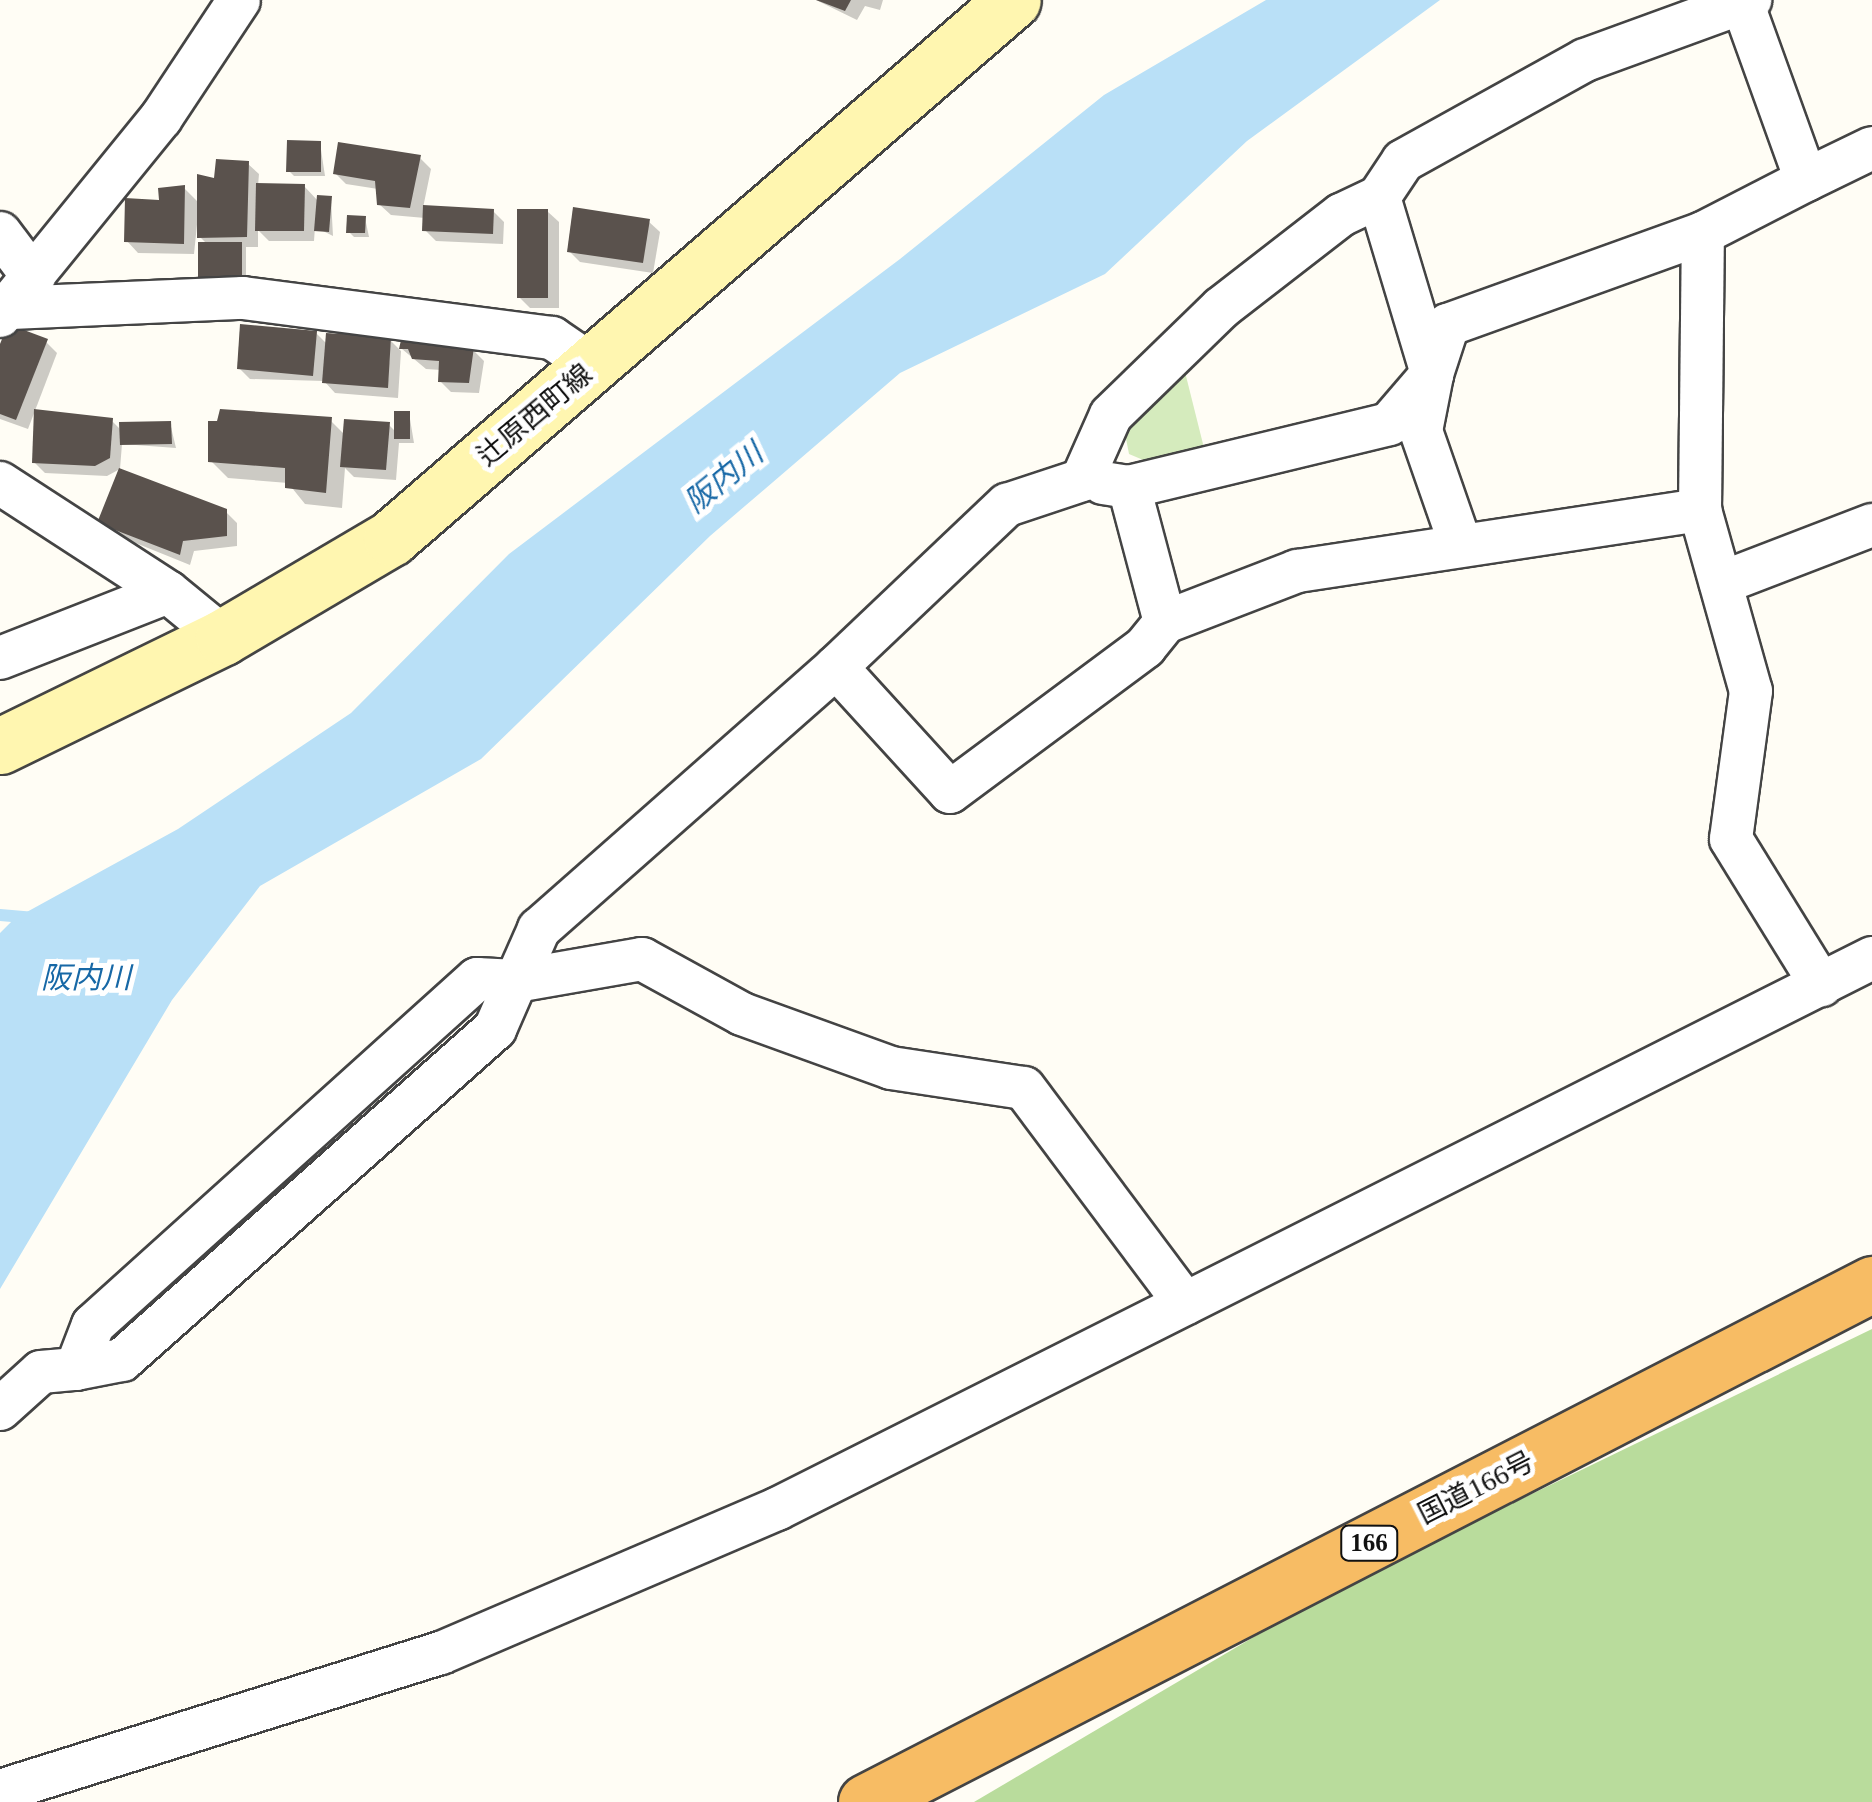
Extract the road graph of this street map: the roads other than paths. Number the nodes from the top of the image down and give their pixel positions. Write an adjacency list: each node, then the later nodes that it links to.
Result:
1 (238, 0): 9 (street)
2 (1013, 0): 10 (main road, 辻原西町線)
3 (1746, 1): 5 (street); 6 (street)
4 (1872, 148): 5 (street)
5 (1806, 180): 8 (street)
6 (1380, 197): 11 (street); 12 (street)
7 (0, 233): 9 (street)
8 (1703, 233): 11 (street); 15 (street)
9 (15, 301): 10 (street)
10 (593, 366): 21 (main road, 辻原西町線)
11 (1432, 374): 14 (street); 17 (street)
12 (1082, 480): 14 (street); 23 (street)
13 (0, 484): 19 (street)
14 (1129, 487): 20 (street)
15 (1700, 510): 17 (street); 18 (street)
16 (1872, 524): 18 (street)
17 (1460, 544): 20 (street)
18 (1721, 583): 27 (street)
19 (168, 592): 21 (street); 22 (street)
20 (1165, 622): 23 (street)
21 (224, 636): 24 (main road, 辻原西町線)
22 (0, 658)
23 (836, 667): 26 (street)
24 (0, 746)
25 (1872, 958): 27 (street)
26 (516, 980): 29 (street); 30 (street)
27 (1821, 985): 29 (street)
28 (1872, 1284): 32 (highway, 国道166号 / 166)
29 (1185, 1304): 31 (street)
30 (0, 1410)
31 (0, 1791)
32 (866, 1802)

